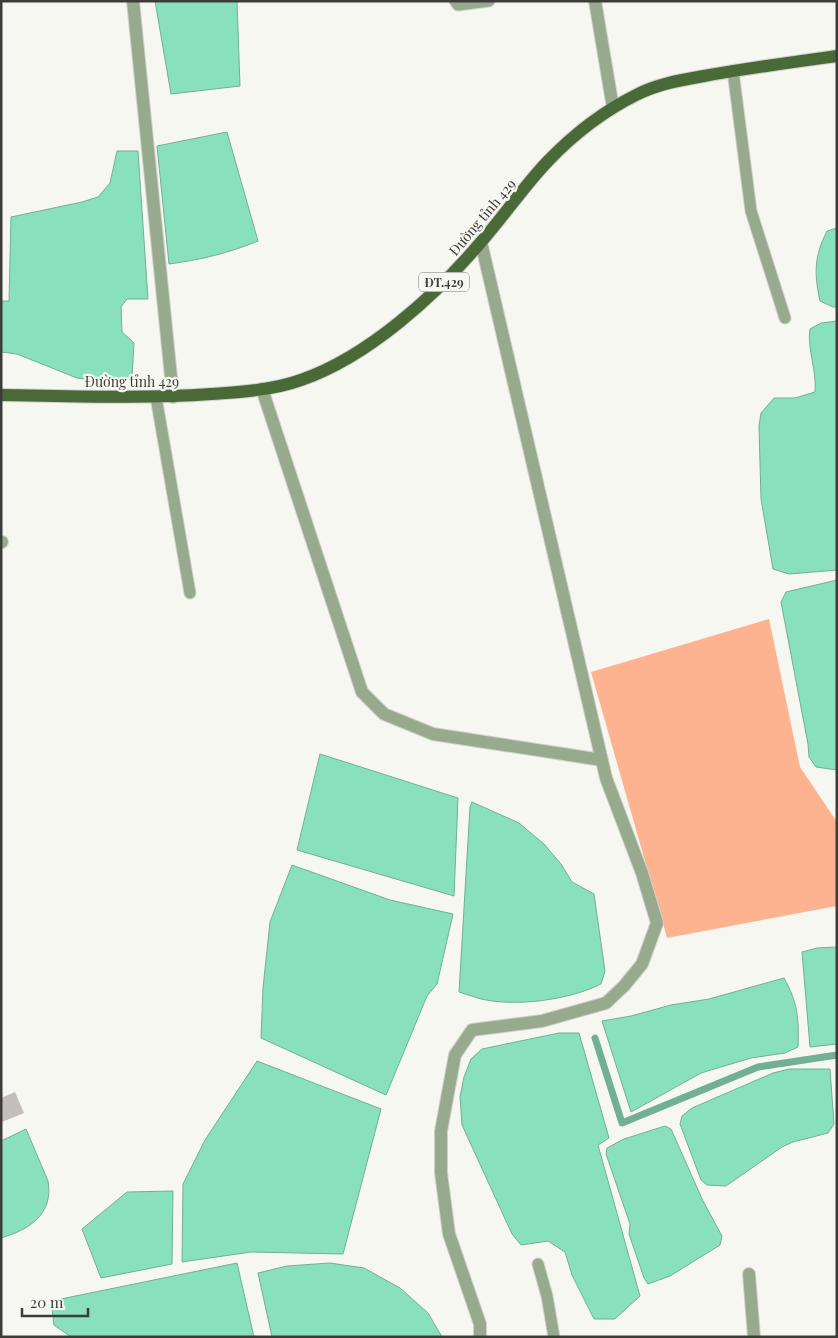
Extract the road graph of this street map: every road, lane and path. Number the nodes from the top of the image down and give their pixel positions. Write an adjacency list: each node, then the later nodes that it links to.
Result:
1 (133, 1): 13 (street)
2 (455, 1): 3 (lane)
3 (490, 1)
4 (595, 1): 7 (street)
5 (837, 56): 6 (main road, Đường tỉnh 429 / ĐT.429)
6 (733, 71): 7 (main road, Đường tỉnh 429 / ĐT.429); 9 (lane)
7 (613, 108): 8 (main road, Đường tỉnh 429 / ĐT.429)
8 (481, 242): 10 (main road, Đường tỉnh 429 / ĐT.429); 15 (street)
9 (785, 318)
10 (262, 389): 13 (main road, Đường tỉnh 429 / ĐT.429); 15 (street)
11 (1, 395): 12 (main road, Đường tỉnh 429 / ĐT.429)
12 (156, 397): 13 (main road, Đường tỉnh 429 / ĐT.429); 14 (lane)
13 (173, 397)
14 (190, 593)
15 (602, 760): 18 (street)
16 (538, 1264): 19 (lane)
17 (749, 1274): 20 (street)
18 (480, 1337)
19 (554, 1337)
20 (754, 1337)

